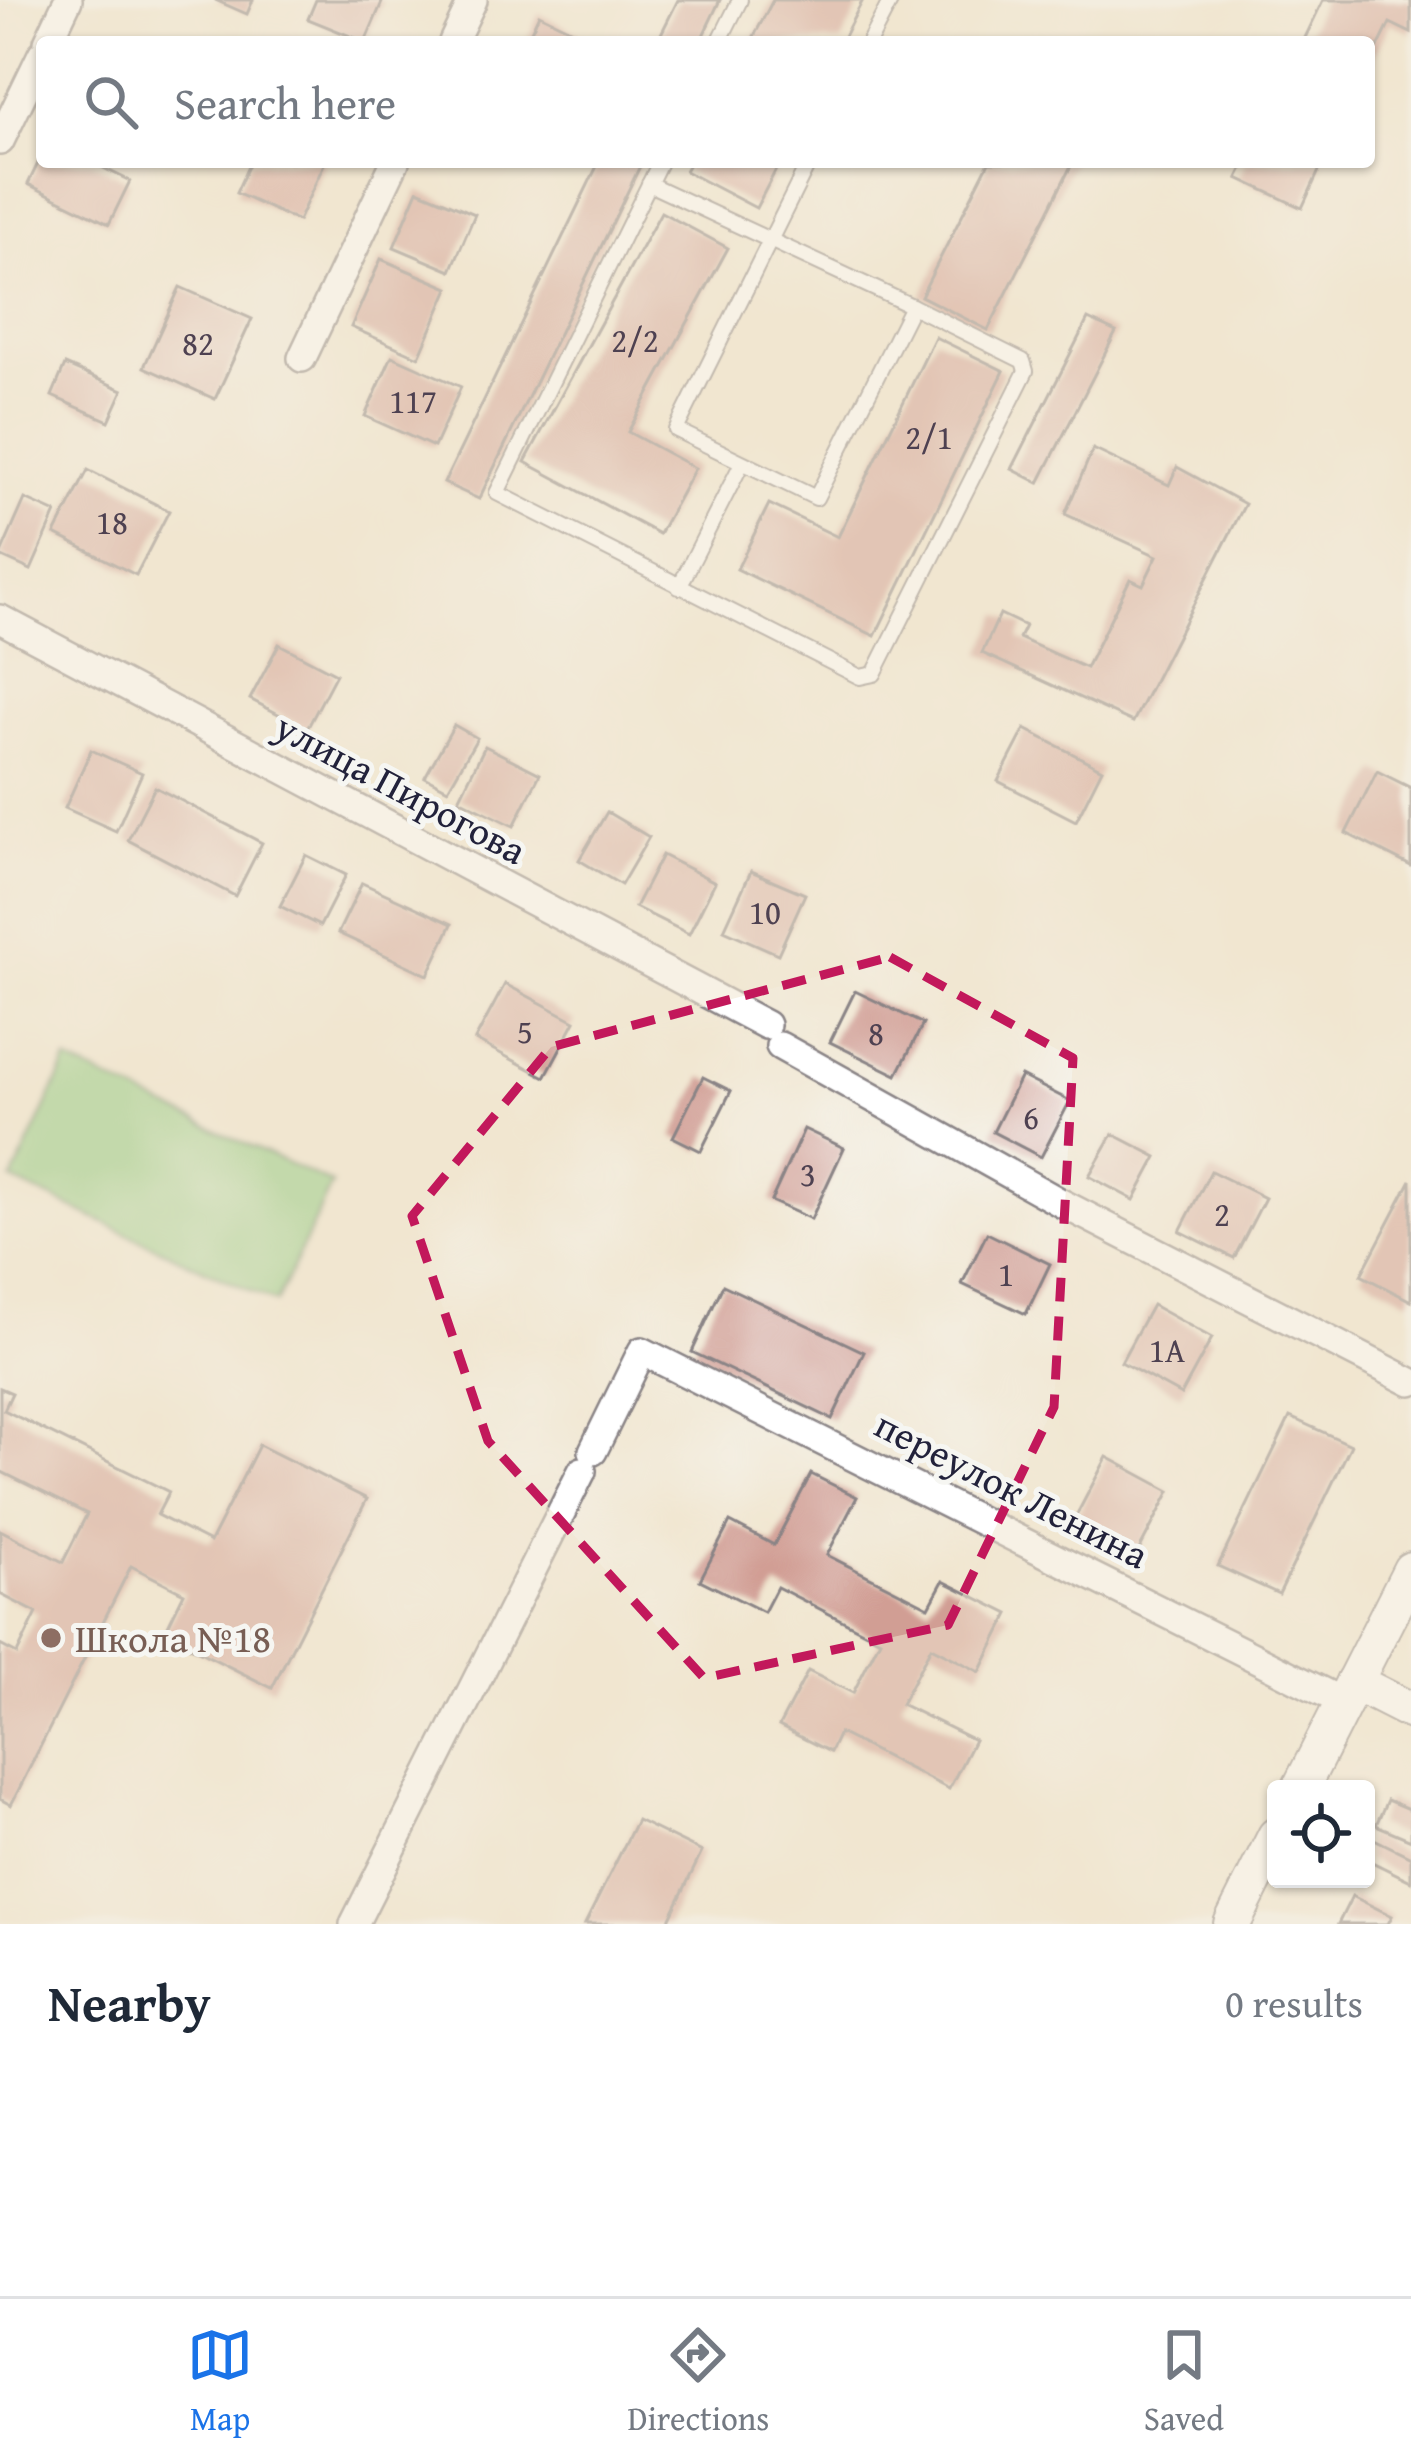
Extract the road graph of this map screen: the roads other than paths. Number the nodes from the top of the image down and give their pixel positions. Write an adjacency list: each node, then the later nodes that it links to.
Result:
1 (68, 0): 5 (street)
2 (473, 0): 6 (street)
3 (740, 0): 7 (lane)
4 (891, 0): 8 (lane)
5 (51, 36)
6 (456, 36)
7 (722, 36)
8 (872, 36)
9 (36, 66): 10 (street)
10 (0, 141)
11 (392, 168): 17 (street)
12 (657, 168): 14 (lane)
13 (805, 168): 15 (lane)
14 (649, 184): 15 (lane); 19 (lane)
15 (769, 240): 16 (lane); 18 (lane)
16 (912, 306): 18 (lane); 19 (lane)
17 (302, 358)
18 (742, 463): 19 (lane)
19 (680, 586)
20 (0, 619): 21 (street, улица Пирогова)
21 (1411, 1382)
22 (1411, 1570): 23 (street)
23 (1349, 1692): 24 (street, переулок Ленина); 25 (street); 27 (street, переулок Ленина)
24 (1411, 1711)
25 (1305, 1780)
26 (1267, 1854): 28 (street)
27 (354, 1924)
28 (1232, 1924)

